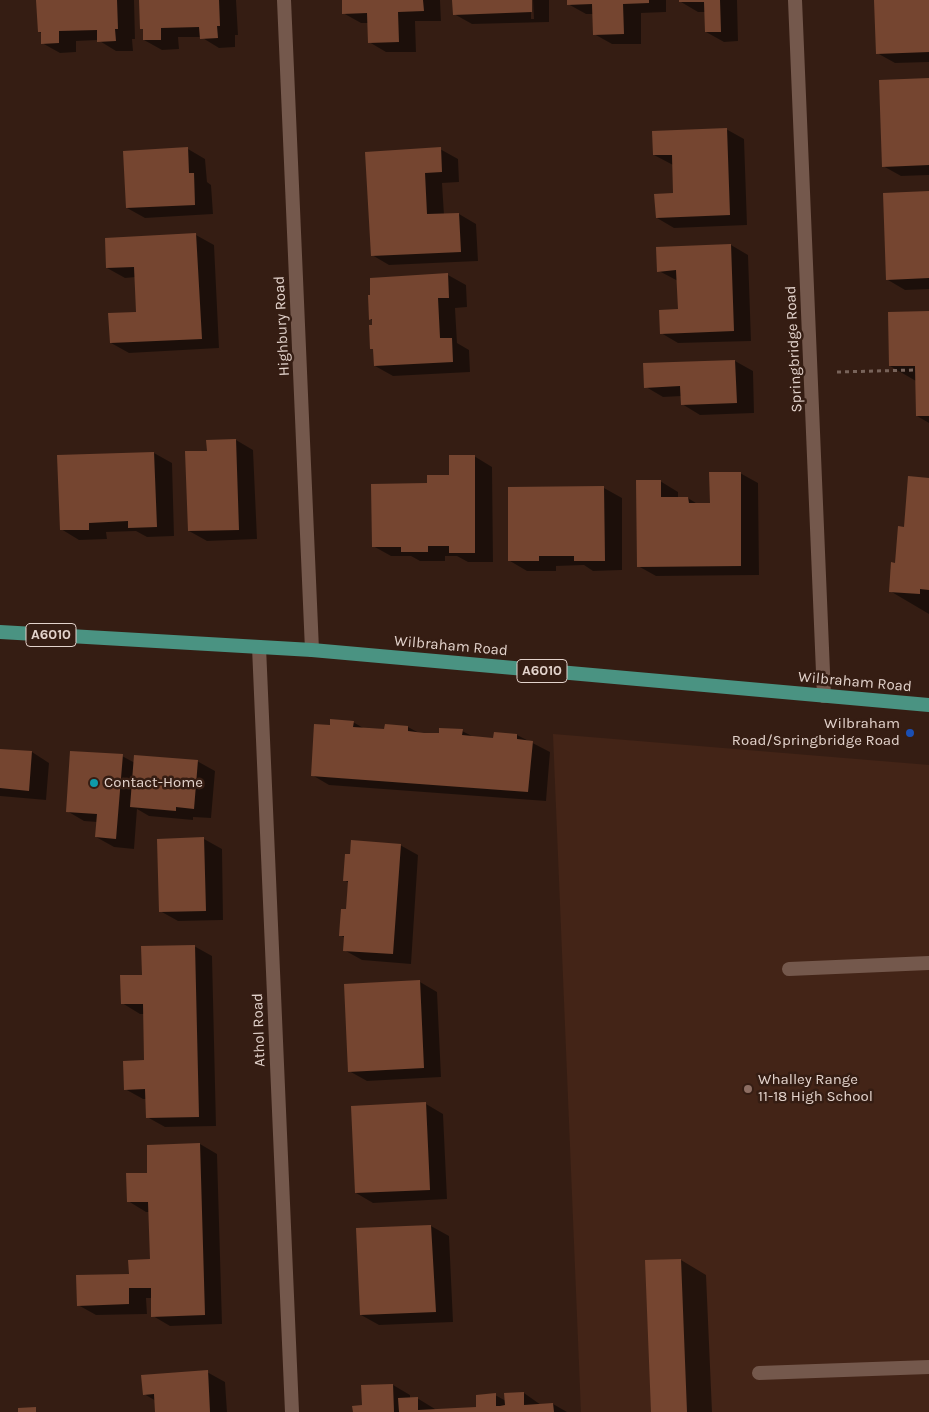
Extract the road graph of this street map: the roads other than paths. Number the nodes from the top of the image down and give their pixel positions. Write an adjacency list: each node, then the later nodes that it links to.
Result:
1 (284, 0): 5 (street, Highbury Road)
2 (795, 0): 6 (street, Springbridge Road)
3 (0, 632): 4 (highway, Wilbraham Road / A6010)
4 (259, 647): 5 (highway, Wilbraham Road / A6010); 12 (street, Athol Road)
5 (312, 650): 6 (highway, Wilbraham Road / A6010)
6 (824, 696): 7 (highway, Wilbraham Road / A6010)
7 (929, 705)
8 (929, 963): 9 (street)
9 (790, 969)
10 (929, 1367): 11 (street)
11 (759, 1373)
12 (292, 1412)

